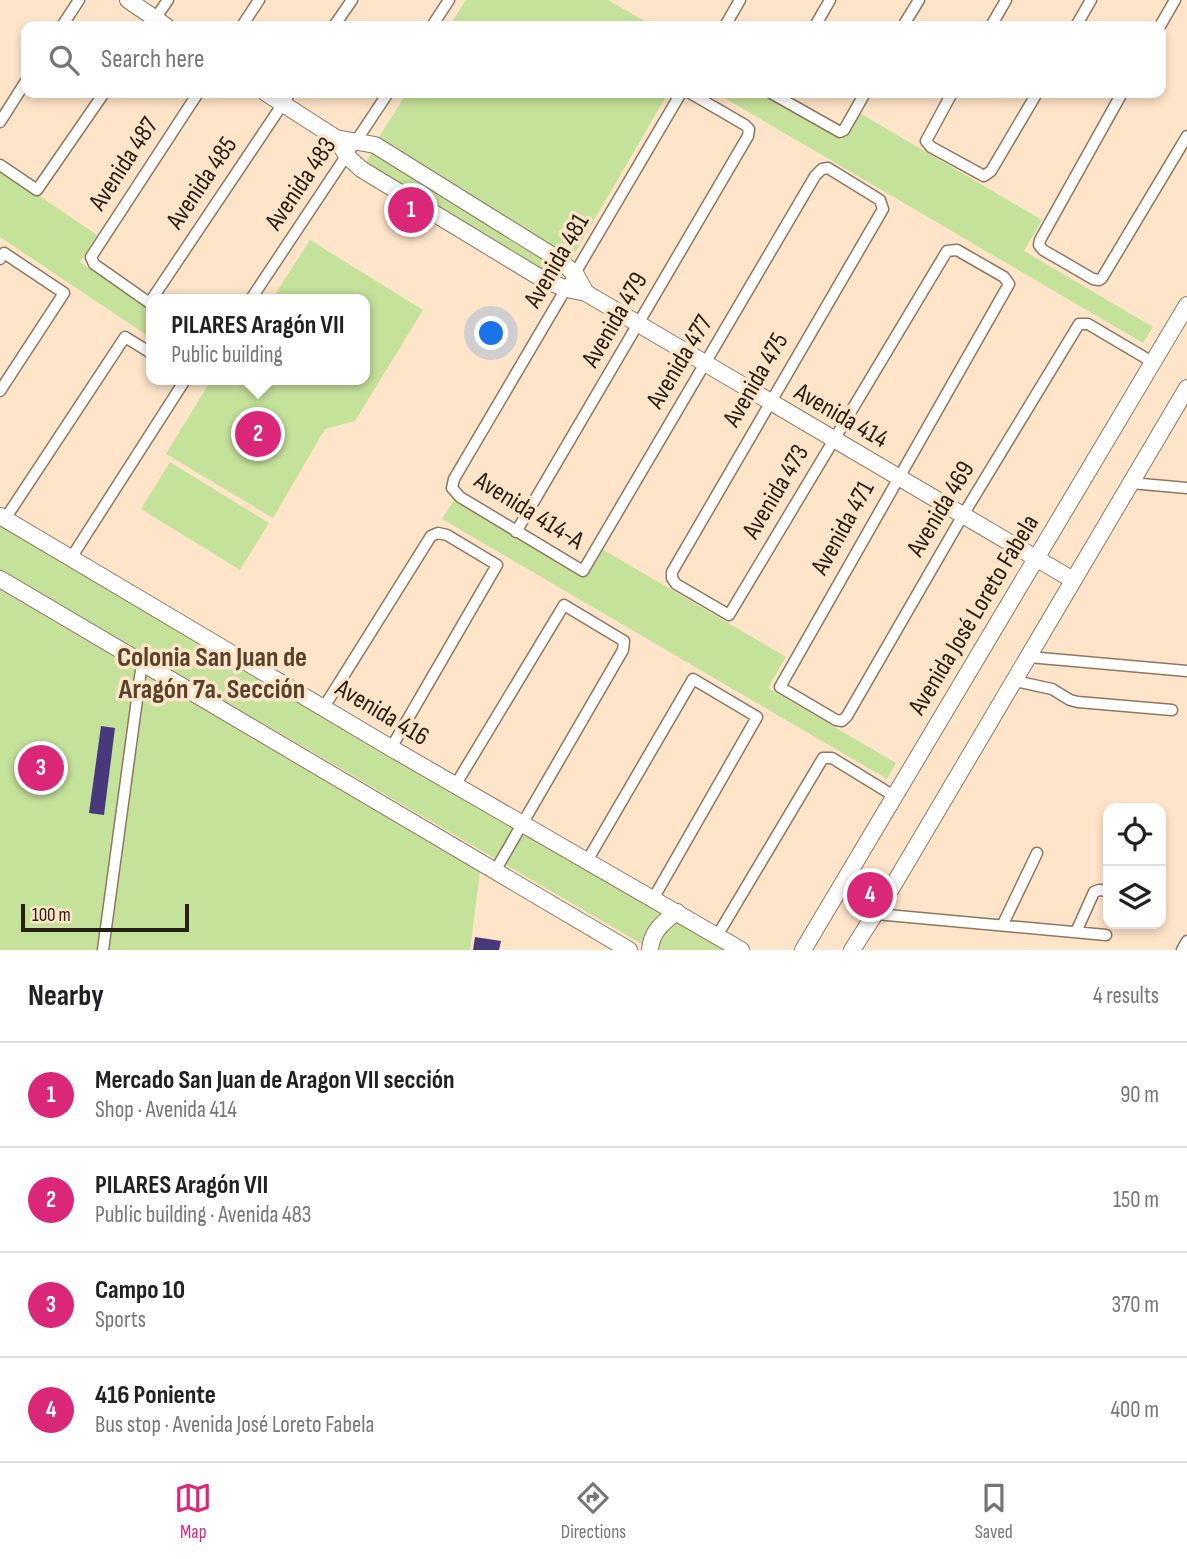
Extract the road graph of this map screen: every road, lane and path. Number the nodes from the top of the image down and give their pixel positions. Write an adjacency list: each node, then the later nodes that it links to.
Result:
1 (79, 0): 13 (street)
2 (128, 0): 14 (street)
3 (168, 0): 15 (street)
4 (259, 0): 16 (street)
5 (352, 0): 17 (street)
6 (449, 0): 18 (street)
7 (740, 0): 19 (street)
8 (830, 0): 20 (street)
9 (919, 0): 21 (street)
10 (1006, 0): 22 (street)
11 (1091, 0): 23 (street)
12 (1175, 0): 24 (street)
13 (65, 21)
14 (153, 21)
15 (158, 21)
16 (245, 21)
17 (337, 21)
18 (435, 21)
19 (728, 21)
20 (818, 21)
21 (906, 21)
22 (994, 21)
23 (1079, 21)
24 (1163, 21)
25 (21, 89): 37 (street)
26 (101, 98): 42 (street)
27 (195, 98): 51 (street, Avenida 487)
28 (286, 98): 39 (street, Avenida 414); 49 (street, Avenida 485)
29 (385, 98): 40 (street, Avenida 483)
30 (678, 98): 45 (street, Avenida 481)
31 (699, 98): 53 (street, Avenida 479)
32 (782, 98): 33 (street)
33 (862, 98)
34 (949, 98): 35 (street)
35 (1034, 98)
36 (1119, 98): 38 (street)
37 (0, 122)
38 (1187, 136)
39 (336, 138): 40 (street, Avenida 414); 41 (street, Avenida 414)
40 (357, 140): 41 (street, Avenida 483); 45 (street, Avenida 414)
41 (347, 156): 47 (street, Avenida 414); 50 (street, Avenida 483)
42 (0, 165)
43 (883, 206): 56 (street, Avenida 477); 60 (street, Avenida 475)
44 (2, 256): 59 (street)
45 (576, 275): 47 (street, Avenida 481); 48 (street, Avenida 414)
46 (1009, 284): 61 (street, Avenida 473); 62 (street, Avenida 471)
47 (567, 289): 48 (street, Avenida 414); 64 (street, Avenida 481)
48 (586, 293): 53 (street, Avenida 414)
49 (156, 294)
50 (254, 294)
51 (146, 298)
52 (1187, 305): 55 (street, Avenida José Loreto Fabela)
53 (638, 325): 56 (street, Avenida 414); 68 (street, Avenida 479)
54 (146, 350): 67 (street)
55 (1154, 363): 66 (street, Avenida 469); 70 (street, Avenida José Loreto Fabela)
56 (705, 364): 60 (street, Avenida 414); 71 (street, Avenida 477)
57 (183, 385): 69 (street)
58 (1187, 388): 63 (street)
59 (0, 391)
60 (769, 402): 61 (street, Avenida 414); 74 (street, Avenida 475)
61 (833, 440): 62 (street, Avenida 414); 74 (street, Avenida 473)
62 (898, 478): 66 (street, Avenida 414); 81 (street, Avenida 471)
63 (1132, 483): 65 (street); 73 (street)
64 (452, 488): 68 (street, Avenida 414-A)
65 (1187, 488)
66 (963, 515): 70 (street, Avenida 414); 81 (street, Avenida 469)
67 (3, 518): 69 (street, Avenida 416)
68 (516, 532): 71 (street, Avenida 414-A)
69 (71, 558): 79 (street, Avenida 416)
70 (1036, 558): 73 (street, Avenida 414); 84 (street, Avenida José Loreto Fabela)
71 (583, 571)
72 (0, 579): 88 (street)
73 (1073, 580): 75 (street)
74 (730, 615)
75 (1029, 657): 77 (street); 78 (street)
76 (141, 670): 98 (street)
77 (1187, 671)
78 (1015, 681): 80 (street); 92 (street)
79 (324, 707): 82 (street, Avenida 416); 82 (street)
80 (1172, 709)
81 (842, 720)
82 (391, 748): 83 (street, Avenida 416)
83 (456, 784): 85 (street, Avenida 416); 85 (street)
84 (894, 796): 96 (street); 102 (street, Avenida José Loreto Fabela)
85 (522, 823): 87 (street, Avenida 416); 88 (street)
86 (1037, 853): 93 (street)
87 (587, 861): 90 (street, Avenida 416); 90 (street)
88 (495, 871): 99 (street)
89 (1103, 890): 94 (street)
90 (653, 899): 91 (street, Avenida 416)
91 (677, 912): 96 (street, Avenida 416); 100 (street)
92 (876, 914): 93 (street); 103 (street)
93 (1003, 924): 94 (street)
94 (1076, 932): 95 (street)
95 (1106, 935)
96 (718, 936): 101 (street, Avenida 416)
97 (1187, 941): 104 (street)
98 (103, 950)
99 (629, 950)
100 (650, 950)
101 (741, 950)
102 (803, 950)
103 (852, 950)
104 (1182, 950)

